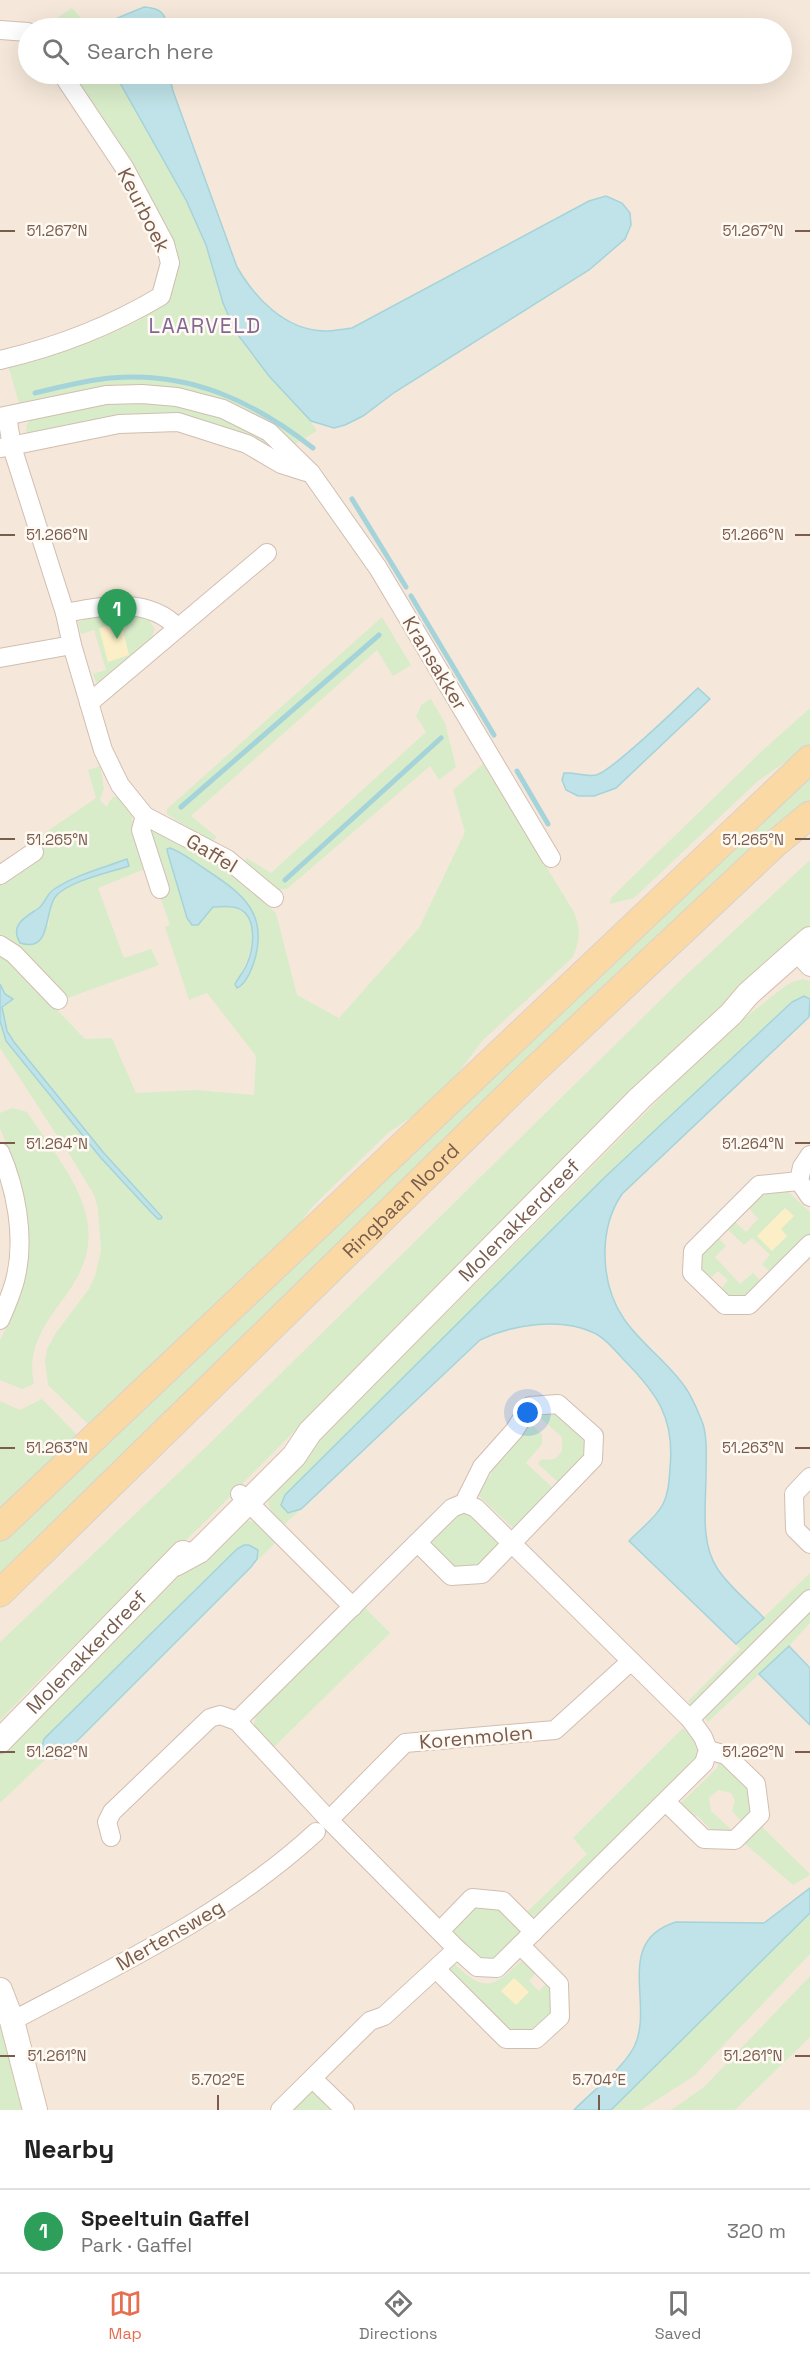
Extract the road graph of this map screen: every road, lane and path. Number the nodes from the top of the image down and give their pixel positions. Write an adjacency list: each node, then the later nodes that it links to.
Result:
1 (0, 30): 2 (street)
2 (18, 31)
3 (69, 84): 4 (street, Keurboek)
4 (0, 360)
5 (4, 417): 6 (street, Gaffel); 7 (street, Kransakker)
6 (6, 447): 7 (street); 9 (street, Gaffel)
7 (310, 473): 18 (street, Kransakker)
8 (267, 553): 10 (street)
9 (65, 613): 10 (street); 11 (street, Gaffel)
10 (178, 628): 13 (street)
11 (72, 645): 12 (street); 13 (street, Gaffel)
12 (0, 658)
13 (89, 703): 16 (street, Gaffel)
14 (810, 759): 34 (main road, Ringbaan Noord)
15 (810, 815): 38 (main road, Ringbaan Noord)
16 (145, 816): 20 (street); 21 (street, Gaffel)
17 (34, 852): 19 (street)
18 (551, 858)
19 (0, 875)
20 (160, 889)
21 (274, 898)
22 (0, 945): 24 (street)
23 (806, 954): 32 (street, Molenakkerdreef)
24 (58, 1000)
25 (0, 1152): 30 (street)
26 (810, 1155): 27 (street)
27 (799, 1180): 28 (street); 29 (street)
28 (810, 1197)
29 (810, 1244)
30 (0, 1320)
31 (810, 1478): 37 (street)
32 (244, 1498): 40 (street); 44 (street, Molenakkerdreef)
33 (464, 1503): 35 (street); 35 (street); 36 (street)
34 (0, 1527)
35 (511, 1542): 36 (street); 41 (street)
36 (418, 1543): 40 (street)
37 (810, 1544)
38 (0, 1593)
39 (810, 1599): 42 (street)
40 (353, 1607): 43 (street)
41 (630, 1662): 42 (street); 47 (street, Korenmolen)
42 (690, 1719): 45 (street)
43 (237, 1721): 47 (street); 48 (street)
44 (0, 1741)
45 (708, 1750): 46 (street); 46 (street)
46 (666, 1802): 50 (street)
47 (323, 1826): 49 (street); 55 (street, Mertensweg)
48 (111, 1837)
49 (440, 1931): 50 (street); 52 (street)
50 (534, 1932): 51 (street)
51 (520, 1945): 52 (street); 53 (street)
52 (457, 1949): 53 (street)
53 (436, 1969): 56 (street)
54 (0, 1990): 55 (street)
55 (12, 2021): 57 (street)
56 (313, 2079): 58 (street); 59 (street)
57 (35, 2110)
58 (280, 2110)
59 (345, 2110)

